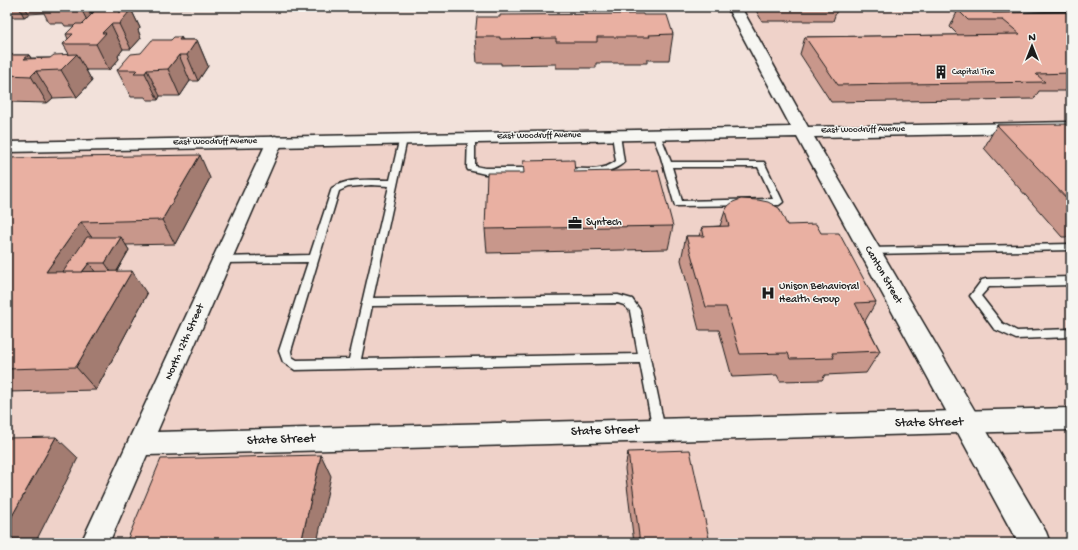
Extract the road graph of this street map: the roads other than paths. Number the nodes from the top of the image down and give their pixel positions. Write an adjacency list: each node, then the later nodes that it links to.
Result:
1 (734, 7): 5 (street, Canton Street)
2 (955, 7): 3 (street)
3 (1070, 7)
4 (1071, 127): 5 (street, East Woodruff Avenue)
5 (802, 131): 6 (street, East Woodruff Avenue); 15 (street, Canton Street)
6 (656, 134): 7 (street, East Woodruff Avenue); 12 (lane)
7 (616, 135): 8 (street, East Woodruff Avenue); 8 (lane)
8 (471, 137): 9 (street, East Woodruff Avenue)
9 (403, 139): 10 (street, East Woodruff Avenue); 13 (lane)
10 (276, 141): 11 (street, East Woodruff Avenue); 17 (street, North 12th Street)
11 (7, 146)
12 (668, 165): 12 (lane)
13 (394, 182): 16 (lane); 19 (lane)
14 (1071, 247): 15 (lane)
15 (869, 251): 24 (street, Canton Street)
16 (314, 258): 17 (lane); 22 (lane)
17 (222, 260): 26 (street, North 12th Street)
18 (1071, 281): 20 (lane)
19 (367, 302): 21 (lane); 22 (lane)
20 (1071, 333)
21 (645, 358): 22 (lane); 25 (lane)
22 (354, 364)
23 (1071, 419): 24 (street, State Street)
24 (967, 422): 25 (street, State Street); 28 (street, Canton Street)
25 (659, 430): 26 (street, State Street)
26 (139, 444): 27 (street, North 12th Street)
27 (95, 543)
28 (1035, 543)

